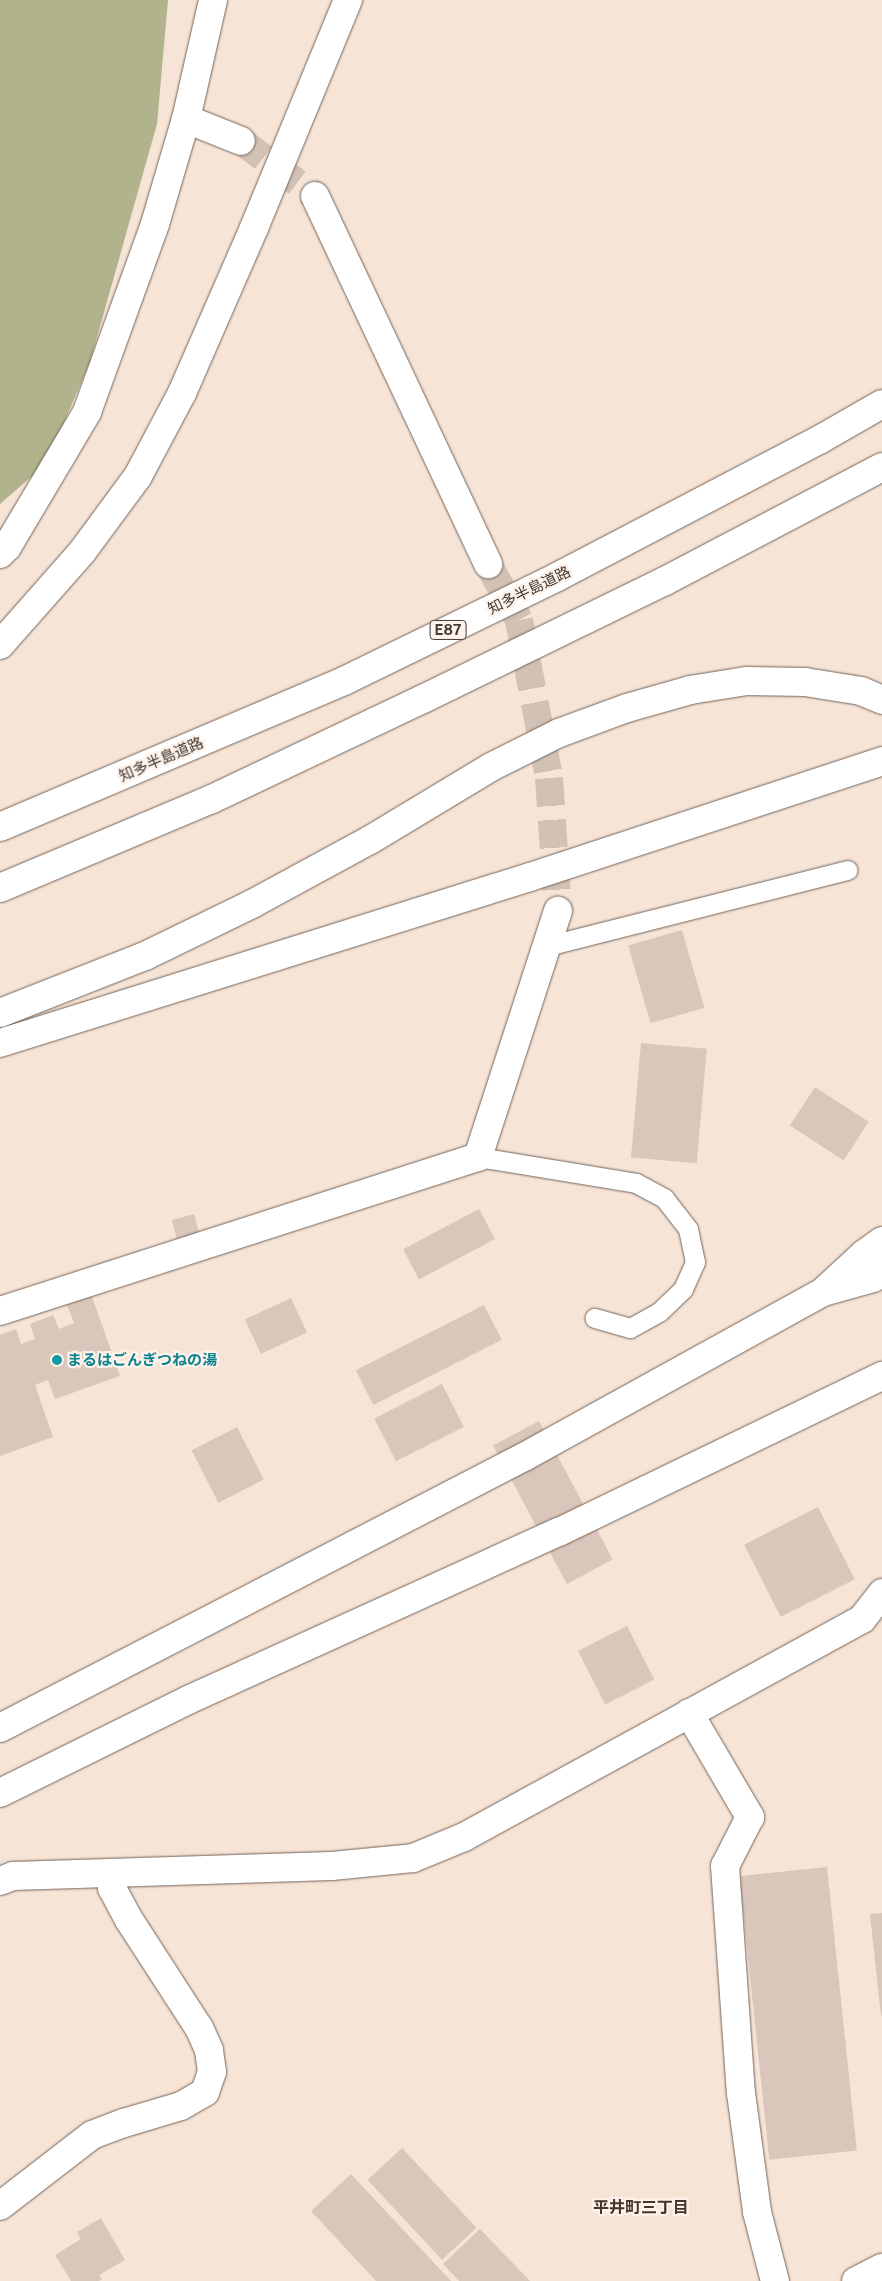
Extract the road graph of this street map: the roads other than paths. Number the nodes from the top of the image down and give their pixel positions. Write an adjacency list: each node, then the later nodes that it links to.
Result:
1 (213, 0): 3 (main road)
2 (348, 0): 10 (main road)
3 (186, 119): 4 (main road); 8 (main road)
4 (241, 141)
5 (315, 196): 9 (main road)
6 (882, 404): 13 (main road, 知多半島道路 / E87)
7 (882, 467): 15 (main road)
8 (0, 554)
9 (488, 564)
10 (0, 645)
11 (882, 700): 18 (main road)
12 (876, 762): 19 (main road)
13 (0, 827)
14 (848, 870): 17 (lane)
15 (0, 888)
16 (558, 911): 17 (main road)
17 (547, 946): 20 (main road)
18 (0, 1013)
19 (0, 1043)
20 (478, 1157): 24 (main road); 25 (lane)
21 (882, 1241): 23 (main road)
22 (882, 1272): 23 (main road)
23 (823, 1292): 29 (main road)
24 (0, 1311)
25 (594, 1318)
26 (882, 1376): 30 (main road)
27 (882, 1593): 28 (main road)
28 (689, 1713): 31 (main road); 35 (main road)
29 (0, 1728)
30 (0, 1792)
31 (111, 1874): 32 (main road); 33 (main road)
32 (0, 1882)
33 (0, 2206)
34 (882, 2268): 36 (main road)
35 (775, 2281)
36 (856, 2281)

